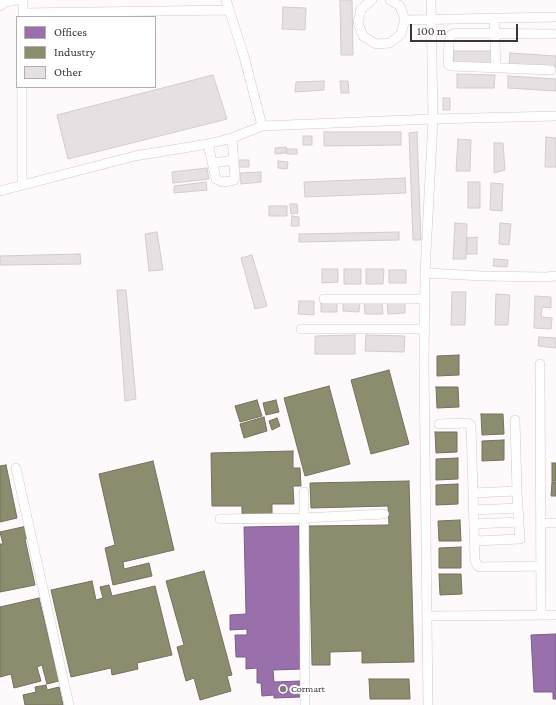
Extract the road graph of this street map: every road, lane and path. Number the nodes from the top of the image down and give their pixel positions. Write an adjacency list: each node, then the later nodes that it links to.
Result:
1 (16, 0): 7 (street)
2 (22, 0): 9 (street)
3 (226, 0): 8 (street)
4 (372, 0): 12 (street)
5 (390, 0): 12 (street)
6 (431, 0): 13 (street)
7 (0, 6)
8 (229, 10): 9 (street); 21 (street)
9 (23, 15)
10 (556, 18): 11 (street)
11 (494, 19): 13 (street); 14 (street)
12 (405, 20): 13 (street)
13 (432, 20): 20 (street)
14 (495, 33): 15 (street); 16 (street); 16 (street)
15 (554, 34)
16 (496, 67): 17 (street)
17 (551, 70)
18 (22, 88): 26 (street)
19 (556, 116): 20 (street)
20 (433, 119): 21 (street); 28 (street)
21 (262, 126): 22 (street)
22 (232, 138): 23 (street); 24 (street)
23 (208, 144): 25 (street); 26 (street)
24 (234, 160): 25 (street); 25 (street)
25 (213, 163)
26 (22, 185): 27 (street)
27 (0, 191)
28 (425, 273): 29 (street); 31 (street)
29 (556, 276)
30 (324, 298): 31 (street)
31 (425, 300): 33 (street)
32 (301, 329): 33 (street)
33 (425, 329): 54 (street)
34 (540, 364): 47 (street)
35 (515, 420): 38 (street)
36 (439, 424): 40 (street)
37 (16, 468): 55 (street)
38 (517, 491): 40 (street); 41 (street)
39 (304, 492): 44 (street)
40 (473, 493): 42 (street)
41 (518, 508): 42 (street); 46 (street)
42 (474, 510): 49 (street)
43 (384, 514): 44 (street)
44 (303, 518): 45 (street); 56 (street)
45 (220, 519)
46 (519, 522): 49 (street); 50 (street)
47 (541, 523): 48 (street); 51 (street)
48 (556, 523)
49 (474, 524): 50 (street)
50 (475, 541): 51 (street)
51 (540, 566): 52 (street)
52 (540, 615): 53 (street); 54 (street)
53 (556, 615)
54 (427, 616): 57 (street)
55 (69, 705)
56 (305, 705)
57 (428, 705)

